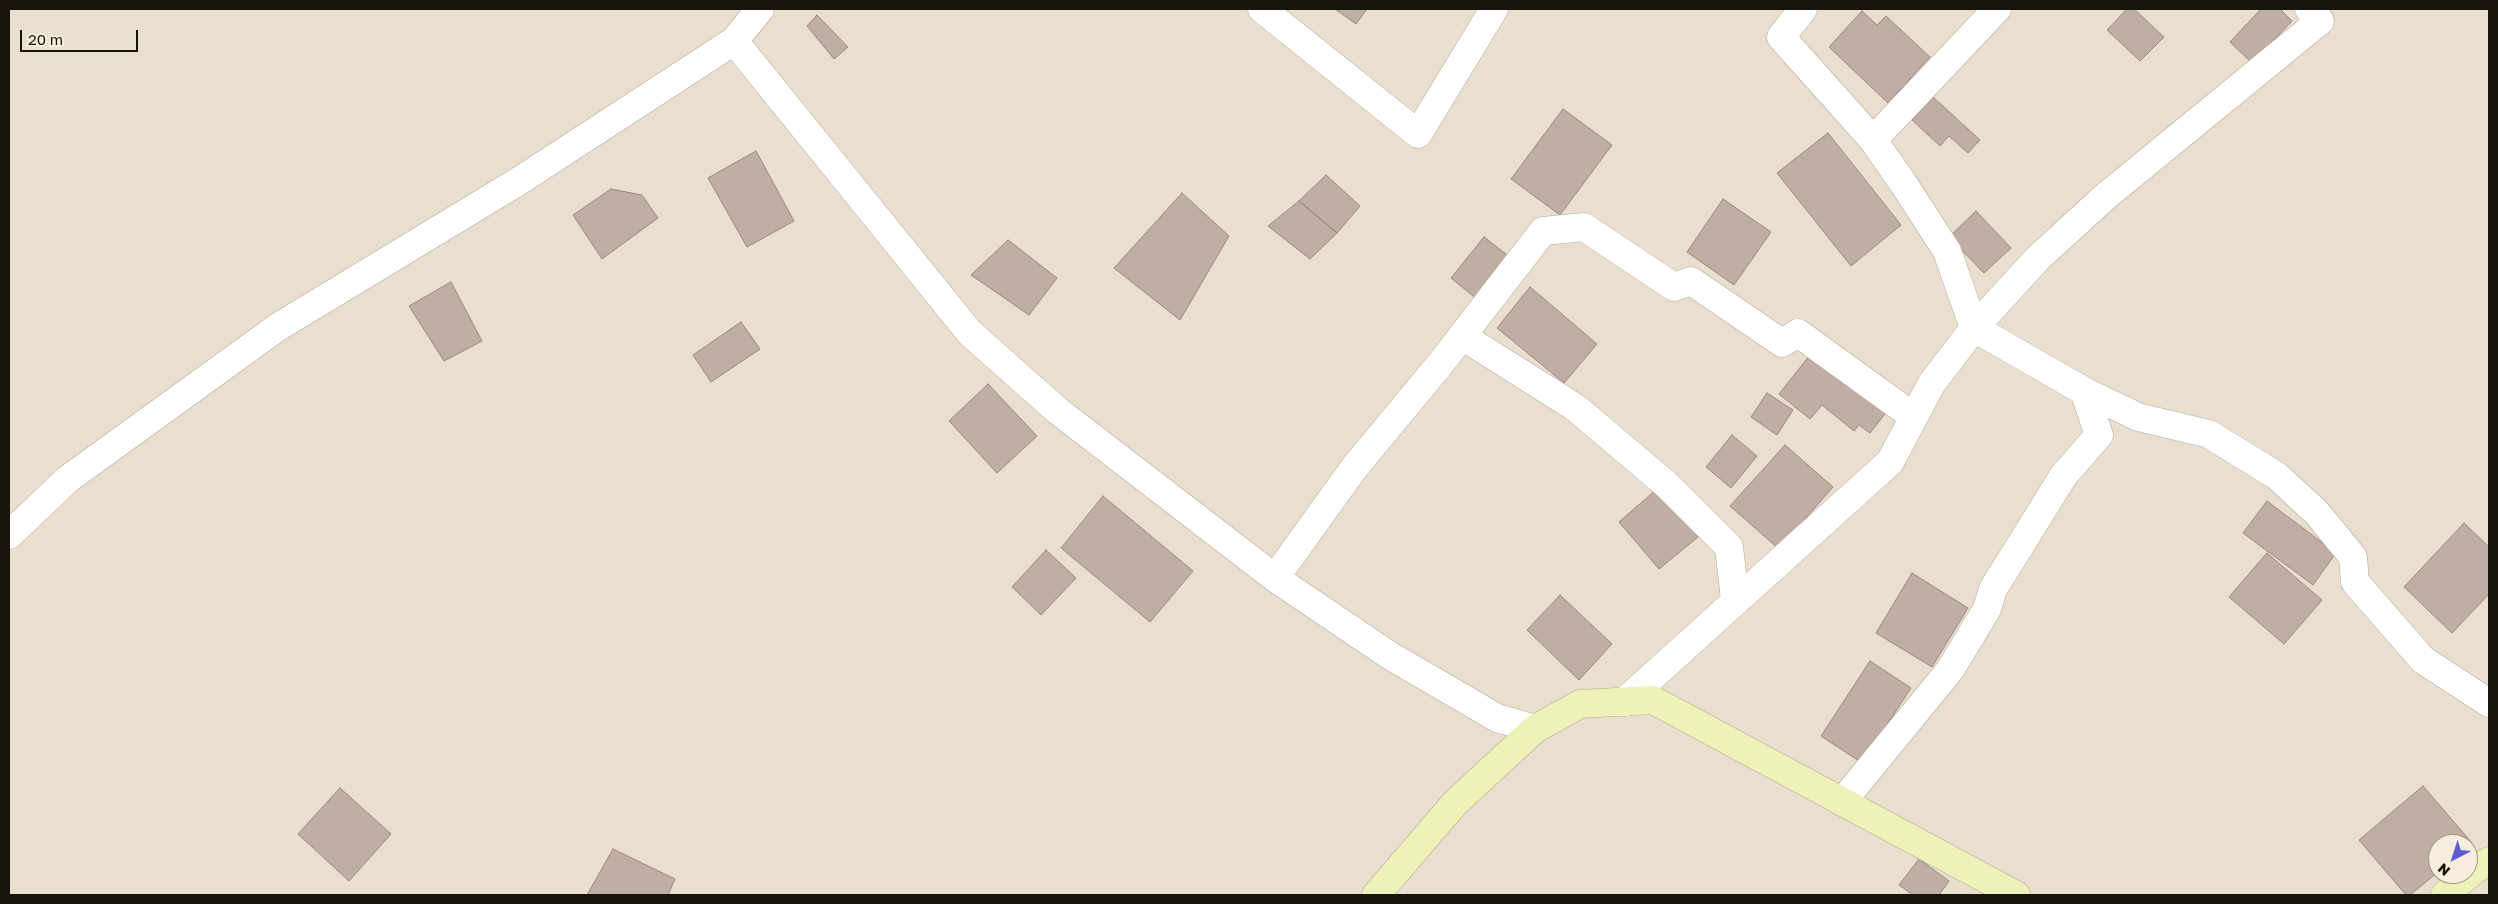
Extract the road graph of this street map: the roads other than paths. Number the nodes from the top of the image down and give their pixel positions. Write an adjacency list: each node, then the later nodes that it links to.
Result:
1 (760, 9): 7 (street)
2 (1262, 9): 3 (street)
3 (1494, 9)
4 (1803, 9): 8 (street)
5 (1997, 9): 8 (street)
6 (2309, 9): 9 (street)
7 (734, 41): 13 (street); 14 (street)
8 (1873, 140): 9 (street)
9 (1974, 328): 11 (street); 12 (street)
10 (1462, 336): 12 (street); 14 (street); 15 (street)
11 (2084, 390): 17 (street); 19 (street)
12 (1914, 418): 15 (street)
13 (9, 534)
14 (1275, 578): 18 (street)
15 (1735, 600): 16 (street)
16 (1624, 702): 18 (main road); 19 (main road)
17 (2489, 703)
18 (1534, 729): 21 (main road)
19 (1842, 802): 22 (main road)
20 (2489, 861): 23 (main road)
21 (1376, 895)
22 (2016, 895)
23 (2445, 895)

